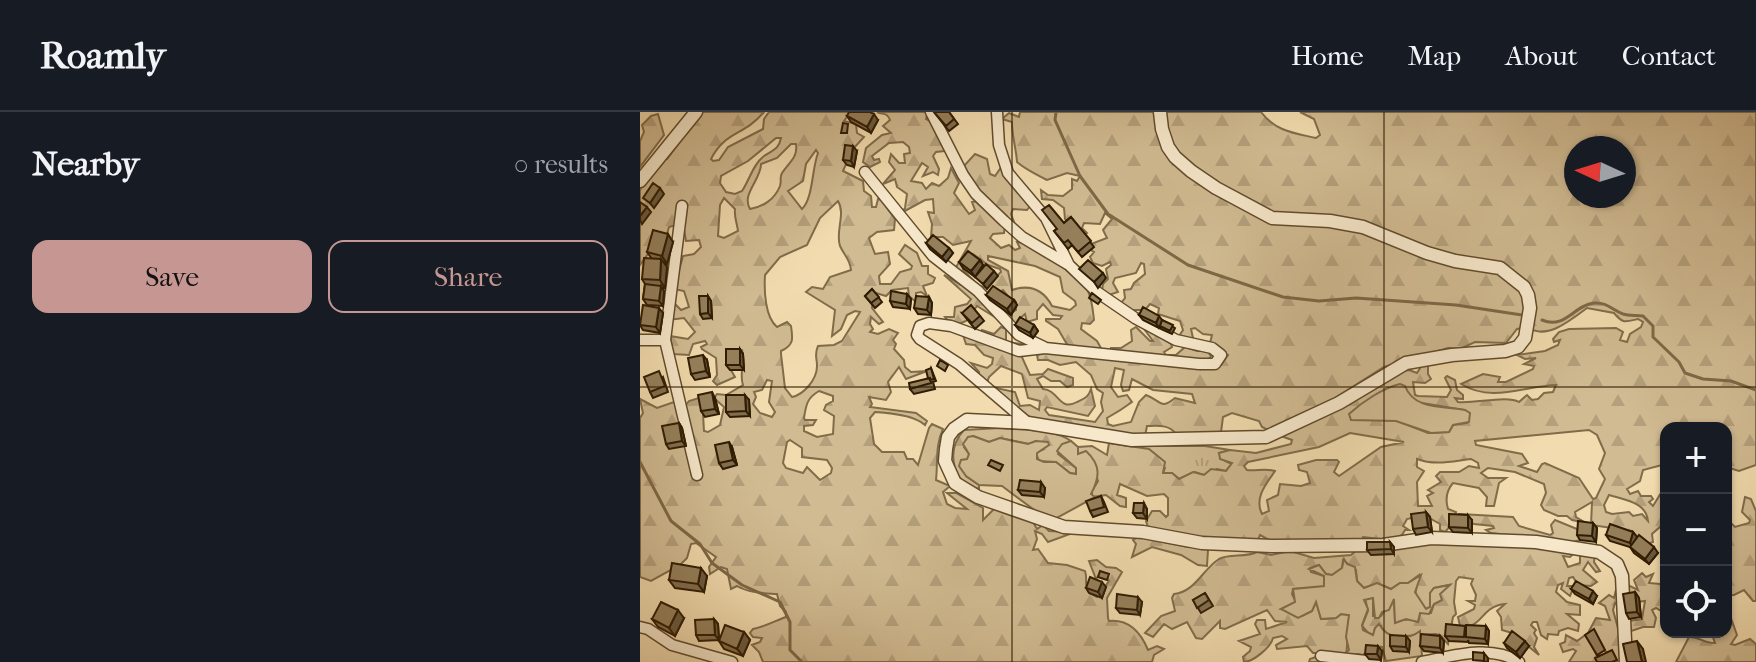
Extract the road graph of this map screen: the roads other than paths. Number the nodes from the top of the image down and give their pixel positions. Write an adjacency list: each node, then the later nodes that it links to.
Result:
1 (696, 112): 6 (street)
2 (931, 112): 8 (street)
3 (997, 112): 8 (street)
4 (1160, 112): 12 (street)
5 (865, 172): 11 (street)
6 (640, 181)
7 (682, 206): 10 (street)
8 (1069, 265): 11 (street)
9 (640, 340): 10 (street)
10 (665, 340): 13 (street)
11 (1045, 348): 12 (street)
12 (1028, 423): 20 (street)
13 (697, 475)
14 (640, 627): 16 (street)
15 (1321, 656): 17 (street)
16 (732, 662)
17 (1375, 662)
18 (1422, 662): 19 (street)
19 (1519, 662)
20 (1626, 662)

